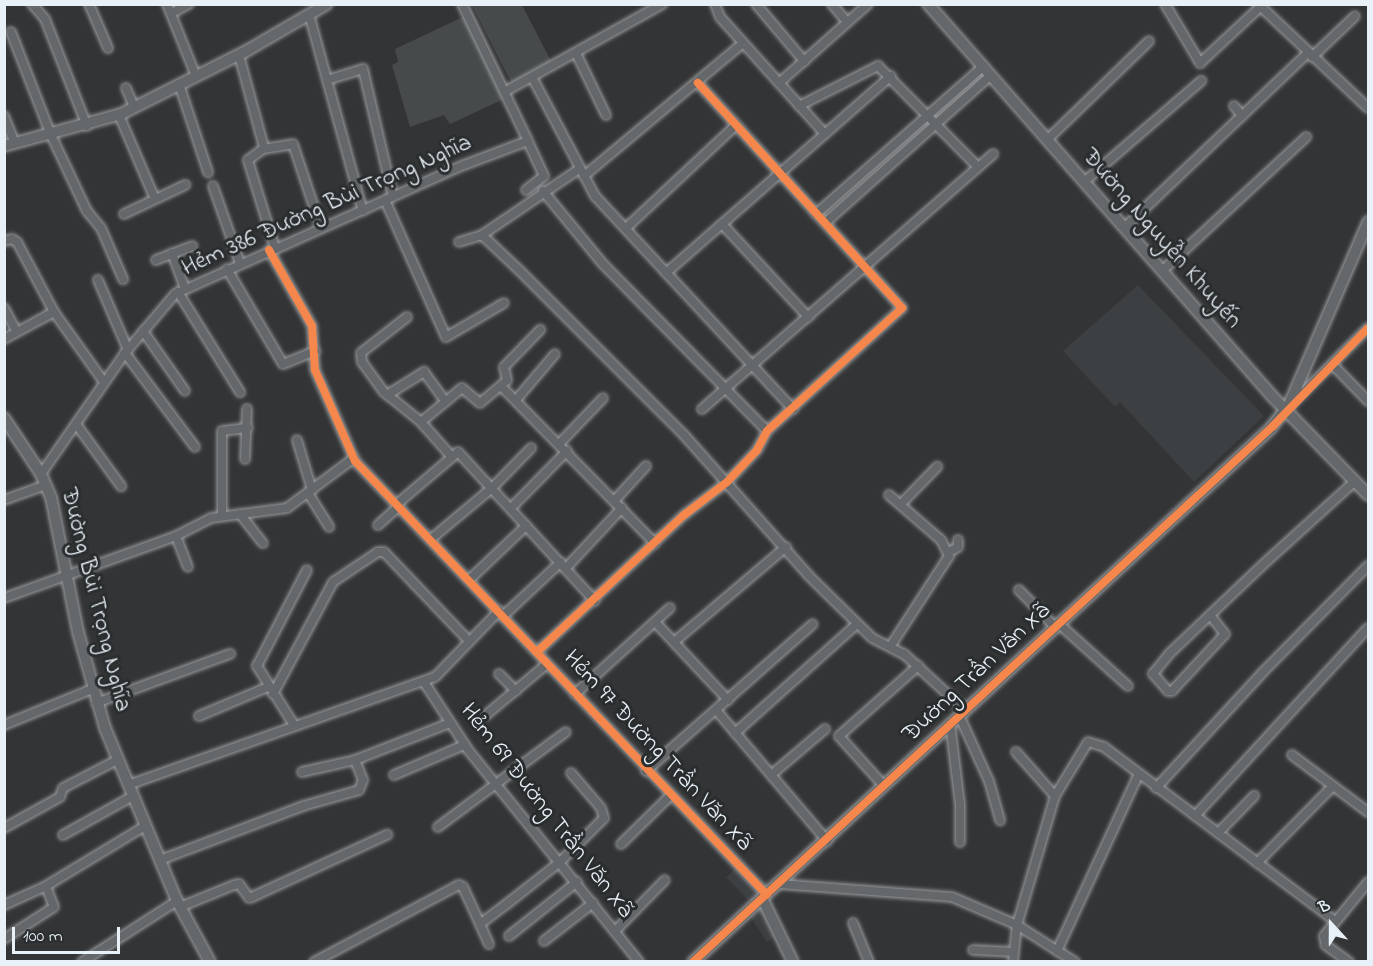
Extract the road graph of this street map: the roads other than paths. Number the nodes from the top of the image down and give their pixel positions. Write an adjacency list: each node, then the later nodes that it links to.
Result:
1 (32, 4): 49 (street)
2 (88, 4): 22 (street)
3 (167, 4): 15 (street)
4 (189, 4): 15 (street)
5 (462, 4): 37 (street)
6 (662, 4): 23 (street)
7 (716, 4): 21 (street)
8 (756, 4): 26 (street)
9 (832, 4): 18 (street)
10 (868, 4): 18 (street)
11 (928, 4): 27 (street, Đường Nguyễn Khuyến)
12 (1165, 4): 14 (street)
13 (324, 5): 16 (street)
14 (1259, 5): 25 (street)
15 (171, 13): 28 (street)
16 (309, 15): 24 (street); 31 (street)
17 (1355, 16): 25 (street)
18 (847, 22): 26 (street)
19 (10, 32): 51 (street)
20 (1149, 41): 53 (street)
21 (743, 43): 33 (street); 34 (street)
22 (108, 48)
23 (576, 53): 30 (street); 43 (street)
24 (239, 55): 28 (street); 55 (street)
25 (1310, 55): 41 (street); 46 (street)
26 (804, 61): 34 (street)
27 (987, 70): 44 (street); 47 (street); 53 (street, Đường Nguyễn Khuyến)
28 (196, 76): 35 (street)
29 (891, 76): 38 (street); 44 (street); 50 (street)
30 (532, 77): 37 (street); 60 (street)
31 (327, 80): 67 (street); 69 (street)
32 (1201, 81): 62 (street)
33 (698, 83): 48 (street); 60 (street)
34 (779, 83): 38 (street)
35 (179, 84): 40 (street); 59 (street)
36 (126, 88): 40 (street)
37 (506, 91): 54 (street)
38 (799, 106): 50 (street)
39 (1234, 106): 46 (street)
40 (135, 107): 42 (street)
41 (1368, 108)
42 (118, 115): 49 (street); 68 (street)
43 (606, 115)
44 (928, 115): 47 (street); 71 (street)
45 (4, 116): 56 (street)
46 (1242, 116): 77 (street)
47 (934, 122): 58 (street); 73 (street)
48 (736, 125): 61 (street); 76 (street)
49 (87, 126): 51 (street)
50 (825, 134): 61 (street)
51 (51, 135): 56 (street); 90 (street)
52 (1306, 137): 88 (street)
53 (1047, 140): 62 (street, Đường Nguyễn Khuyến)
54 (528, 141): 65 (street); 67 (street, Hẻm 386 Đường Bùi Trọng Nghĩa)
55 (263, 144)
56 (10, 145)
57 (993, 154): 58 (street)
58 (978, 167): 86 (street)
59 (208, 172)
60 (581, 172): 66 (street); 76 (street)
61 (777, 173): 71 (street); 74 (street)
62 (1084, 182): 77 (street, Đường Nguyễn Khuyến)
63 (185, 185): 68 (street)
64 (213, 186): 85 (street)
65 (526, 190)
66 (543, 191): 78 (street); 110 (street)
67 (389, 198): 69 (street, Hẻm 386 Đường Bùi Trọng Nghĩa); 93 (street)
68 (155, 199): 70 (street)
69 (363, 211): 75 (street, Hẻm 386 Đường Bùi Trọng Nghĩa)
70 (124, 214)
71 (816, 214): 73 (street)
72 (1368, 222): 121 (street, Đường Trần Văn Xã)
73 (825, 223): 86 (street)
74 (722, 224): 89 (street); 97 (street)
75 (321, 228): 82 (street, Hẻm 386 Đường Bùi Trọng Nghĩa); 82 (street, Hẻm 97 Đường Trần Văn Xã)
76 (626, 228): 89 (street)
77 (1124, 228): 88 (street, Đường Nguyễn Khuyến)
78 (482, 235): 80 (street); 139 (street)
79 (4, 242): 95 (street)
80 (459, 242)
81 (192, 246): 83 (street)
82 (272, 249): 85 (street, Hẻm 386 Đường Bùi Trọng Nghĩa); 103 (street, Hẻm 97 Đường Trần Văn Xã)
83 (172, 254): 84 (street); 92 (street)
84 (156, 260)
85 (240, 263): 87 (street, Hẻm 386 Đường Bùi Trọng Nghĩa)
86 (865, 267): 97 (street); 120 (street)
87 (227, 269): 92 (street, Hẻm 386 Đường Bùi Trọng Nghĩa); 103 (street)
88 (1162, 271): 121 (street, Đường Nguyễn Khuyến)
89 (666, 273): 106 (street)
90 (123, 279)
91 (98, 280): 104 (street)
92 (182, 290): 100 (street, Hẻm 386 Đường Bùi Trọng Nghĩa); 112 (street)
93 (504, 303)
94 (4, 308): 101 (street)
95 (54, 312): 101 (street); 108 (street)
96 (407, 317): 113 (street)
97 (808, 317): 106 (street)
98 (1368, 328): 107 (street)
99 (540, 330): 109 (street)
100 (143, 331): 104 (street, Hẻm 386 Đường Bùi Trọng Nghĩa); 111 (street)
101 (17, 332): 102 (street)
102 (4, 339)
103 (316, 351): 133 (street, Hẻm 97 Đường Trần Văn Xã)
104 (127, 352): 108 (street, Hẻm 386 Đường Bùi Trọng Nghĩa); 129 (street)
105 (555, 354): 115 (street)
106 (754, 364): 110 (street); 120 (street)
107 (1332, 364): 117 (street); 121 (street)
108 (104, 382): 124 (street, Hẻm 386 Đường Bùi Trọng Nghĩa)
109 (501, 386): 115 (street); 116 (street)
110 (726, 389): 119 (street); 126 (street)
111 (185, 391)
112 (240, 392)
113 (387, 395): 116 (street); 123 (street)
114 (603, 398): 128 (street)
115 (516, 399): 128 (street)
116 (445, 401): 123 (street)
117 (1368, 401)
118 (247, 409): 125 (street)
119 (702, 409)
120 (793, 409): 126 (street)
121 (1287, 409): 138 (street, Đường Nguyễn Khuyến); 179 (street, Đường Trần Văn Xã)
122 (4, 418): 137 (street, Đường Bùi Trọng Nghĩa)
123 (421, 422): 132 (street)
124 (76, 424): 137 (street, Hẻm 386 Đường Bùi Trọng Nghĩa); 141 (street)
125 (248, 428): 134 (street); 153 (street)
126 (767, 431): 139 (street)
127 (297, 440): 143 (street)
128 (560, 444): 131 (street)
129 (195, 447)
130 (531, 448): 142 (street)
131 (567, 451): 147 (street); 150 (street)
132 (451, 456): 142 (street); 149 (street)
133 (354, 458): 143 (street); 149 (street, Hẻm 97 Đường Trần Văn Xã)
134 (245, 459)
135 (646, 466): 147 (street)
136 (937, 467): 148 (street)
137 (41, 474): 140 (street, Đường Bùi Trọng Nghĩa)
138 (1355, 481): 145 (street, Đường Nguyễn Khuyến); 175 (street)
139 (727, 482): 160 (street); 162 (street)
140 (46, 485): 146 (street); 168 (street, Đường Bùi Trọng Nghĩa)
141 (121, 486)
142 (492, 488): 150 (street); 158 (street)
143 (310, 492): 152 (street); 156 (street)
144 (889, 495): 148 (street)
145 (1368, 495)
146 (4, 500)
147 (615, 500): 151 (street)
148 (901, 504): 163 (street)
149 (398, 505): 154 (street); 158 (street, Hẻm 97 Đường Trần Văn Xã)
150 (511, 508): 155 (street)
151 (622, 508): 160 (street); 164 (street)
152 (240, 514): 153 (street); 159 (street)
153 (222, 516): 157 (street)
154 (378, 525)
155 (526, 526): 164 (street); 169 (street)
156 (329, 527)
157 (176, 536): 166 (street); 168 (street)
158 (431, 539): 169 (street, Hẻm 97 Đường Trần Văn Xã)
159 (263, 543)
160 (655, 543): 172 (street)
161 (960, 546): 163 (street)
162 (786, 548): 178 (street); 182 (street)
163 (949, 552): 183 (street)
164 (563, 565): 172 (street); 174 (street)
165 (1368, 566): 223 (street)
166 (188, 567)
167 (307, 570): 192 (street)
168 (66, 575): 171 (street); 191 (street, Đường Bùi Trọng Nghĩa)
169 (469, 580): 174 (street, Hẻm 97 Đường Trần Văn Xã)
170 (1019, 590): 179 (street)
171 (4, 598)
172 (595, 601): 184 (street)
173 (670, 608): 176 (street)
174 (501, 613): 181 (street); 184 (street, Hẻm 97 Đường Trần Văn Xã)
175 (1210, 615): 175 (street)
176 (655, 622): 182 (street); 194 (street)
177 (813, 624): 195 (street)
178 (857, 624): 183 (street); 207 (street)
179 (1056, 625): 190 (street); 198 (street, Đường Trần Văn Xã)
180 (1368, 628): 229 (street)
181 (469, 641): 189 (street); 192 (street)
182 (674, 642): 195 (street)
183 (890, 647): 187 (street)
184 (537, 652): 186 (street, Hẻm 97 Đường Trần Văn Xã)
185 (230, 654): 196 (street)
186 (548, 664): 193 (street); 194 (street, Hẻm 97 Đường Trần Văn Xã)
187 (918, 666): 198 (street); 221 (street)
188 (499, 674): 193 (street)
189 (424, 682): 201 (street, Hẻm 69 Đường Trần Văn Xã); 204 (street)
190 (1128, 686)
191 (92, 688): 196 (street, Đường Bùi Trọng Nghĩa); 203 (street)
192 (270, 690): 200 (street); 204 (street)
193 (516, 692): 199 (street)
194 (575, 694): 213 (street, Hẻm 97 Đường Trần Văn Xã)
195 (728, 700): 197 (street)
196 (96, 703): 211 (street, Đường Bùi Trọng Nghĩa)
197 (716, 710): 207 (street); 213 (street)
198 (962, 713): 202 (street, Đường Trần Văn Xã); 230 (street)
199 (486, 715)
200 (199, 716)
201 (450, 723): 208 (street, Hẻm 69 Đường Trần Văn Xã); 212 (street)
202 (950, 723): 221 (street, Đường Trần Văn Xã); 238 (street)
203 (4, 725)
204 (294, 726): 219 (street)
205 (825, 729): 217 (street)
206 (566, 732): 220 (street)
207 (735, 733): 217 (street)
208 (464, 745): 216 (street); 220 (street, Hẻm 69 Đường Trần Văn Xã)
209 (1016, 752): 226 (street)
210 (1292, 755): 222 (street)
211 (117, 760): 219 (street, Đường Bùi Trọng Nghĩa); 233 (street)
212 (355, 760): 214 (street); 240 (street)
213 (646, 771): 224 (street, Hẻm 97 Đường Trần Văn Xã)
214 (302, 772)
215 (571, 773): 241 (street)
216 (394, 775)
217 (771, 775): 237 (street)
218 (1138, 776): 223 (street); 226 (street); 262 (street)
219 (128, 785): 225 (street, Đường Bùi Trọng Nghĩa)
220 (497, 786): 232 (street); 241 (street, Hẻm 69 Đường Trần Văn Xã)
221 (884, 786): 237 (street, Đường Trần Văn Xã)
222 (1333, 786): 228 (street); 242 (street)
223 (1156, 788): 229 (street)
224 (671, 795): 239 (street); 248 (street, Hẻm 97 Đường Trần Văn Xã)
225 (133, 796): 231 (street, Đường Bùi Trọng Nghĩa); 235 (street)
226 (1055, 796): 255 (street)
227 (1254, 796): 234 (street)
228 (1368, 812)
229 (1195, 816): 234 (street)
230 (1000, 820)
231 (145, 826): 240 (street, Đường Bùi Trọng Nghĩa); 247 (street)
232 (438, 827)
233 (4, 828)
234 (1218, 833): 242 (street)
235 (63, 835)
236 (387, 835): 250 (street)
237 (827, 841): 246 (street, Đường Trần Văn Xã)
238 (960, 842)
239 (621, 844)
240 (160, 860): 250 (street, Đường Bùi Trọng Nghĩa)
241 (560, 862): 244 (street, Hẻm 69 Đường Trần Văn Xã); 254 (street)
242 (1257, 863): 252 (street)
243 (664, 880): 256 (street)
244 (577, 882): 249 (street, Hẻm 69 Đường Trần Văn Xã); 257 (street)
245 (1368, 882): 252 (street)
246 (779, 884): 248 (street, Đường Trần Văn Xã); 255 (street)
247 (46, 886): 251 (street); 258 (street)
248 (765, 898): 268 (street, Đường Trần Văn Xã); 269 (street)
249 (593, 903): 256 (street, Hẻm 69 Đường Trần Văn Xã); 259 (street)
250 (179, 904): 264 (street); 265 (street, Đường Bùi Trọng Nghĩa)
251 (4, 905)
252 (1335, 921): 273 (street)
253 (853, 923): 270 (street)
254 (480, 924): 260 (street); 266 (street)
255 (1017, 925): 262 (street); 263 (street)
256 (615, 931): 267 (street, Hẻm 69 Đường Trần Văn Xã)
257 (509, 936)
258 (4, 939)
259 (543, 941)
260 (489, 944)
261 (973, 950): 263 (street)
262 (1057, 951): 272 (street)
263 (1014, 952): 271 (street)
264 (82, 962)
265 (210, 962)
266 (314, 962)
267 (639, 962)
268 (693, 962)
269 (793, 962)
270 (868, 962)
271 (1013, 962)
272 (1075, 962)
273 (1349, 962)

